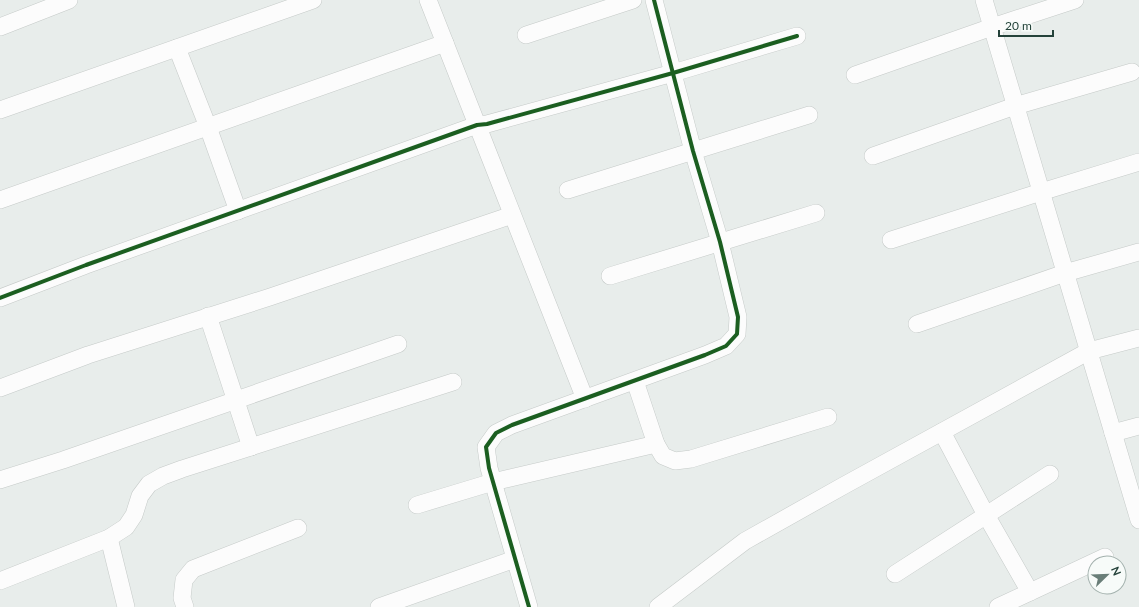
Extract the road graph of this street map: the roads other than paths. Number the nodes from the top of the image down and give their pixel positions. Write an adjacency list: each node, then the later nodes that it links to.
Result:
1 (313, 0): 13 (street)
2 (428, 0): 12 (street)
3 (633, 0): 10 (street)
4 (654, 0): 15 (street)
5 (984, 0): 9 (street)
6 (1075, 0): 9 (street)
7 (58, 2): 8 (street)
8 (0, 27)
9 (992, 27): 16 (street); 17 (street)
10 (526, 35)
11 (797, 36): 15 (street)
12 (444, 43): 20 (street); 21 (street)
13 (177, 48): 18 (street); 21 (street)
14 (1132, 72): 17 (street)
15 (673, 73): 20 (street); 22 (street)
16 (855, 75)
17 (1015, 106): 23 (street); 26 (street)
18 (0, 110)
19 (809, 116): 22 (street)
20 (477, 125): 28 (street); 30 (street)
21 (208, 127): 27 (street); 28 (street)
22 (693, 151): 25 (street); 32 (street)
23 (873, 156)
24 (1139, 162): 26 (street)
25 (568, 190)
26 (1041, 192): 31 (street); 34 (street)
27 (0, 200)
28 (238, 211): 36 (street)
29 (816, 213): 32 (street)
30 (512, 215): 37 (street); 45 (street)
31 (891, 240)
32 (720, 242): 35 (street); 42 (street)
33 (1139, 252): 34 (street)
34 (1065, 273): 38 (street); 41 (street)
35 (610, 276)
36 (0, 298)
37 (208, 316): 44 (street); 46 (street)
38 (917, 324)
39 (1139, 338): 41 (street)
40 (398, 344): 46 (street)
41 (1088, 351): 49 (street); 50 (street)
42 (635, 381): 45 (street); 51 (street)
43 (453, 382): 52 (street)
44 (0, 388)
45 (585, 399): 55 (street)
46 (236, 400): 52 (street); 54 (street)
47 (828, 417): 51 (street)
48 (1139, 426): 50 (street)
49 (942, 432): 57 (street); 70 (street)
50 (1113, 433): 58 (street)
51 (656, 444): 55 (street)
52 (251, 446): 60 (street)
53 (1050, 474): 57 (street)
54 (0, 480)
55 (493, 482): 56 (street); 61 (street)
56 (418, 505)
57 (986, 515): 63 (street); 65 (street)
58 (1139, 518)
59 (298, 528): 67 (street)
60 (109, 538): 64 (street); 66 (street)
61 (515, 559): 68 (street); 69 (street)
62 (1087, 566): 65 (street)
63 (895, 574)
64 (0, 581)
65 (1030, 592): 71 (street)
66 (126, 607)
67 (185, 607)
68 (379, 607)
69 (529, 607)
70 (658, 607)
71 (998, 607)

